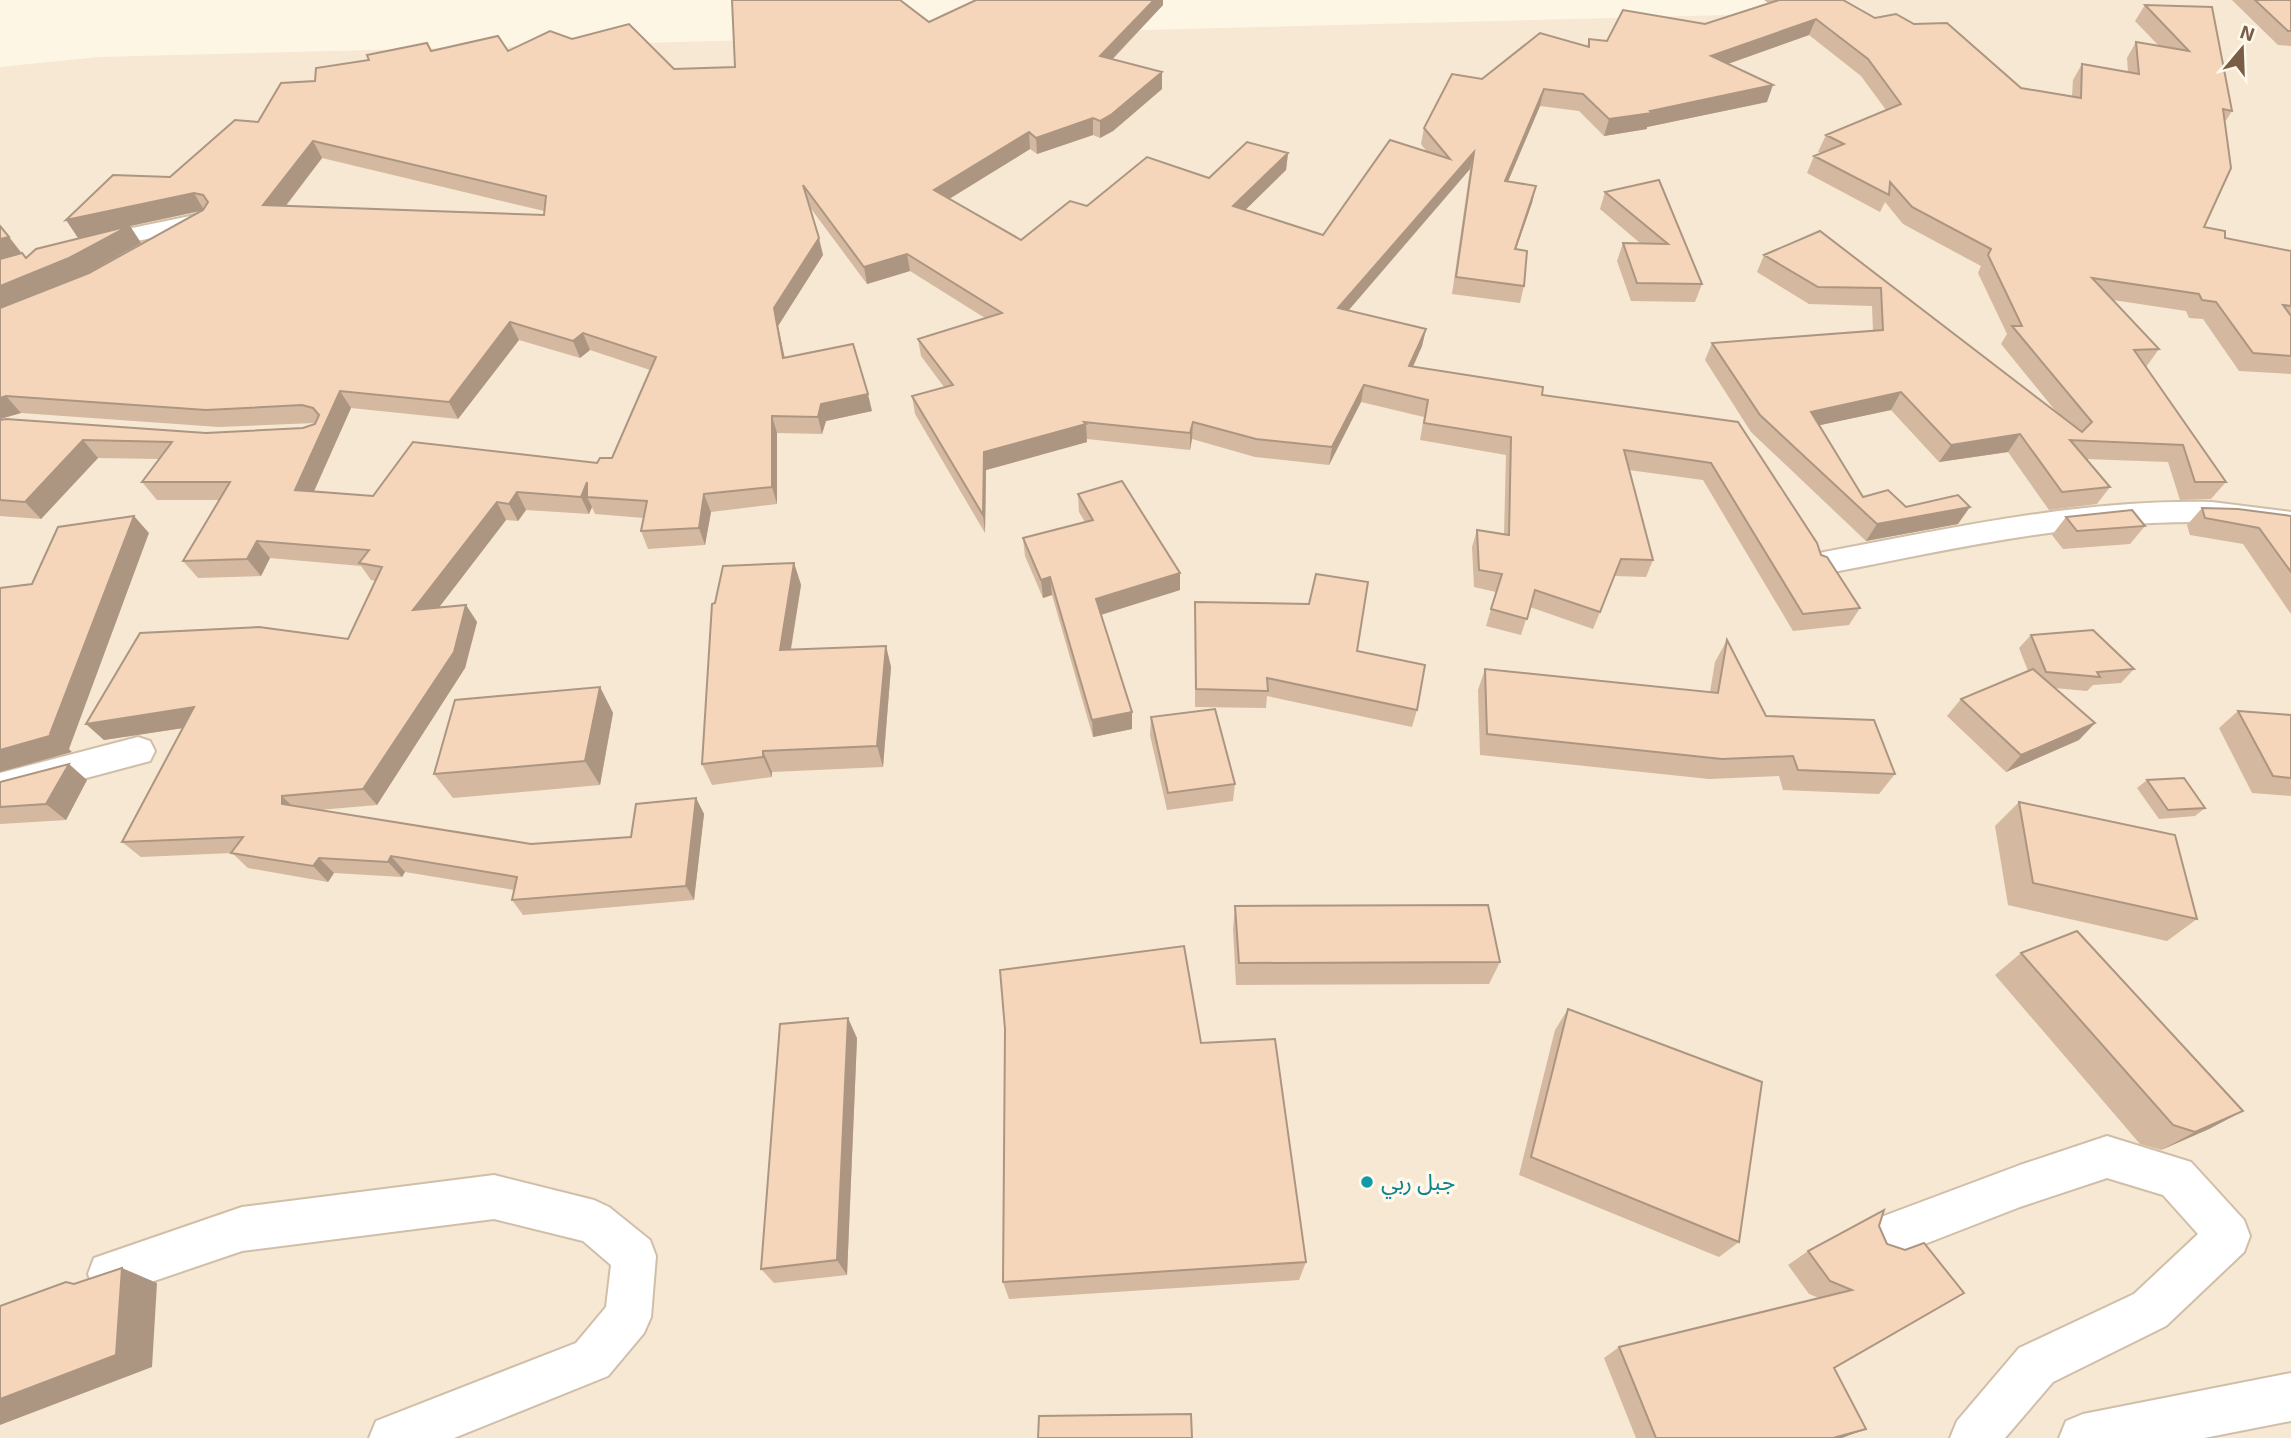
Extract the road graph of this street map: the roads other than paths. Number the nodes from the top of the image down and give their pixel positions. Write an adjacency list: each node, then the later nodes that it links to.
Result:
1 (74, 248): 2 (street)
2 (143, 256)
3 (2291, 522): 4 (street)
4 (1824, 563)
5 (138, 751): 6 (street)
6 (0, 787)
7 (1881, 1239): 11 (street)
8 (110, 1274): 10 (street)
9 (2291, 1397): 12 (street)
10 (393, 1438)
11 (1974, 1438)
12 (2083, 1438)

